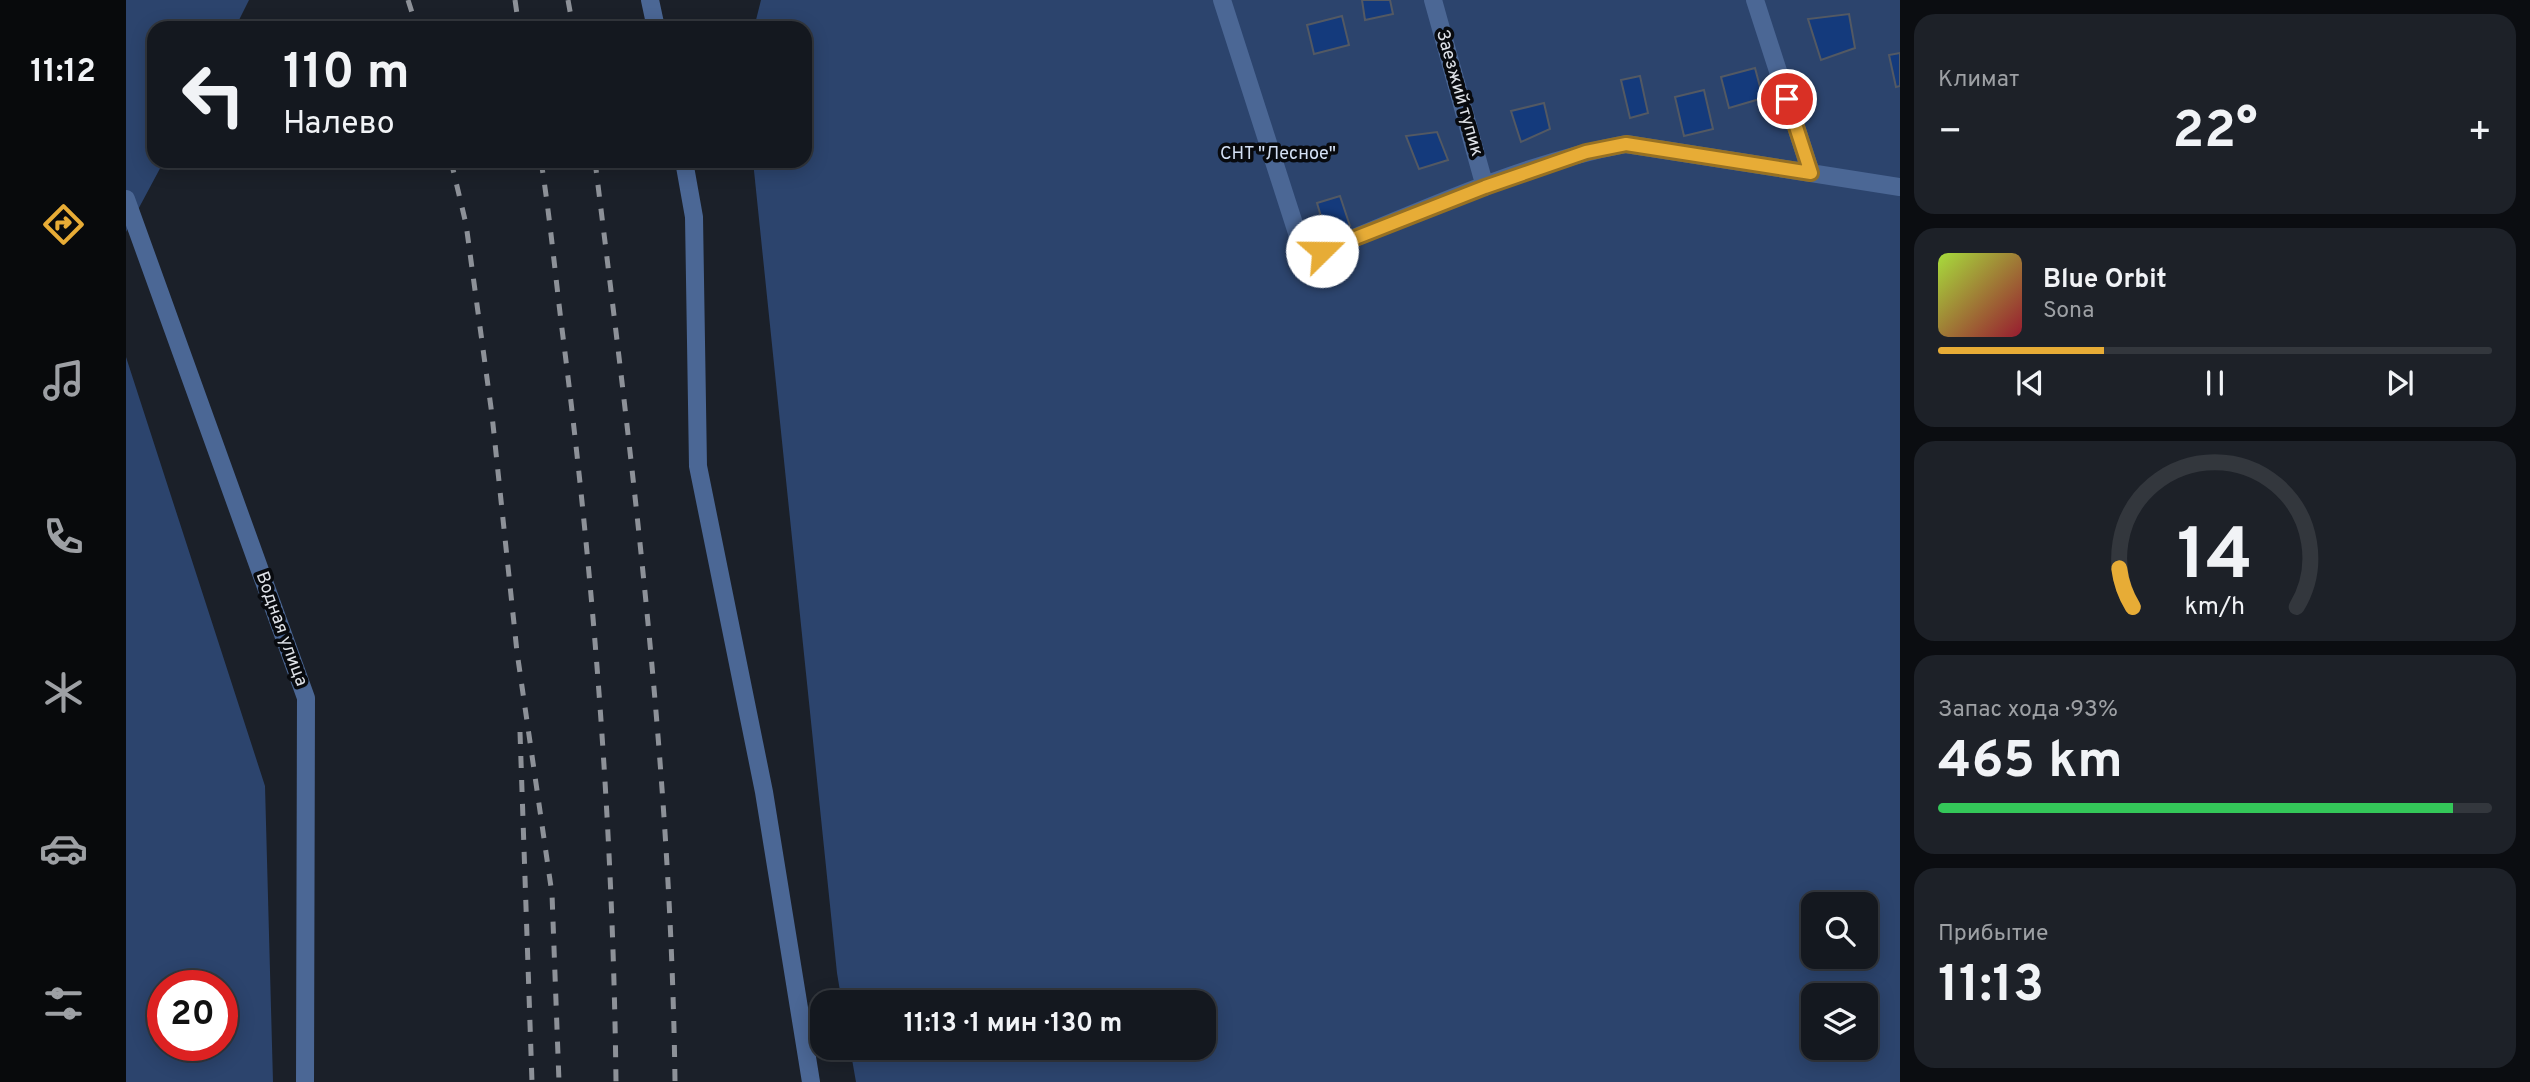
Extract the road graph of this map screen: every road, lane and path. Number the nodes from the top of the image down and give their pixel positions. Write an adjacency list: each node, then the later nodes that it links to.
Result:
1 (650, 0): 5 (street)
2 (1222, 0): 8 (street)
3 (1433, 0): 8 (street, Заезжий тупик)
4 (1755, 0): 7 (street)
5 (654, 21)
6 (685, 168): 12 (street)
7 (1811, 173): 8 (street); 9 (street)
8 (1485, 187)
9 (1900, 187)
10 (126, 199): 11 (street, Водная улица)
11 (305, 1082)
12 (811, 1082)

